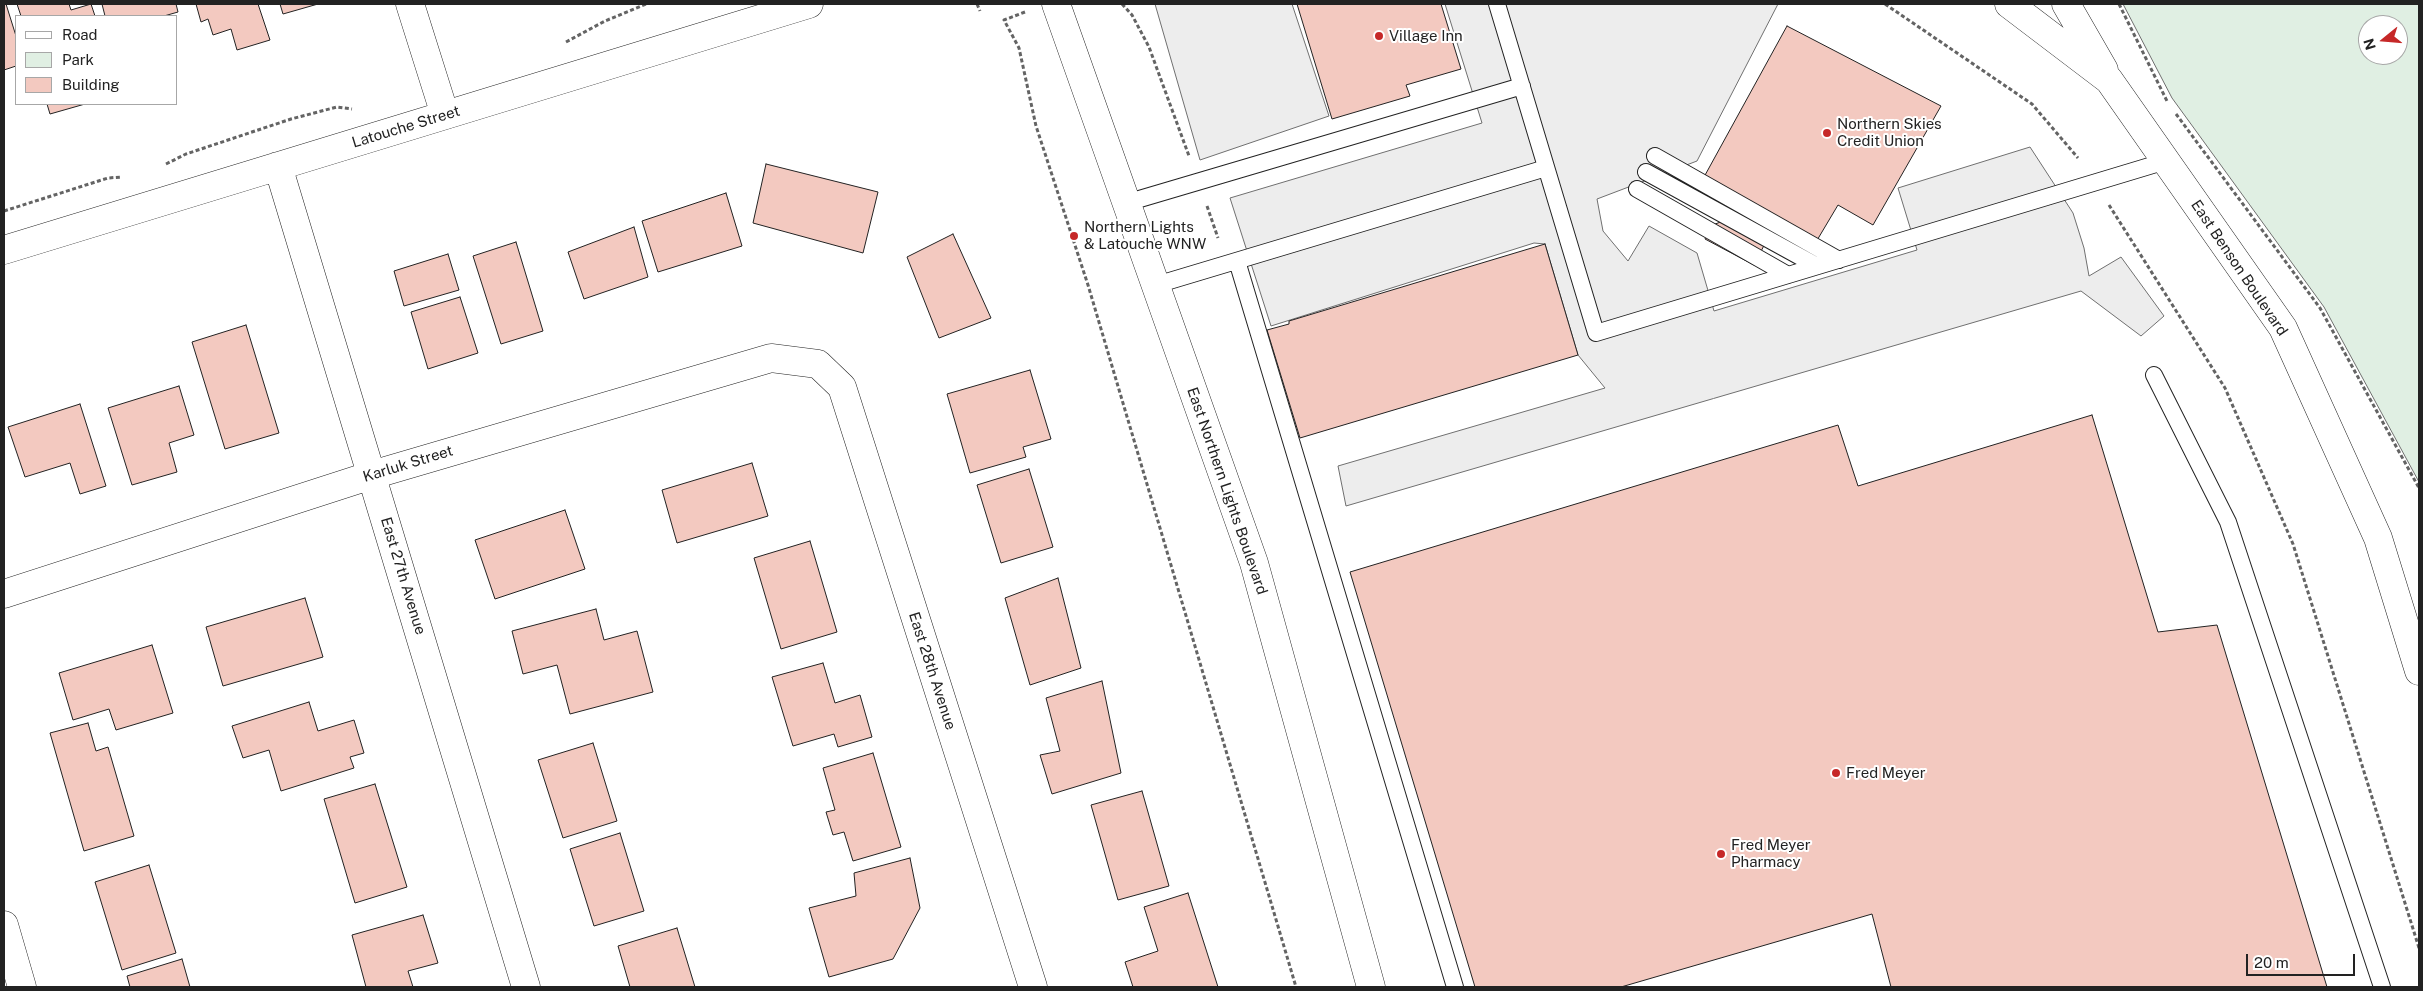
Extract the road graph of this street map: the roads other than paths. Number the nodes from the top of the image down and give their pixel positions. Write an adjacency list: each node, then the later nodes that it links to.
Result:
1 (410, 4): 9 (street)
2 (809, 4): 9 (street, Latouche Street)
3 (1056, 4): 16 (street, East Northern Lights Boulevard)
4 (1497, 4): 8 (lane)
5 (2009, 4): 7 (street, East Benson Boulevard)
6 (2066, 4): 7 (street)
7 (2109, 80): 11 (street, East Benson Boulevard)
8 (1522, 86): 13 (lane); 16 (lane)
9 (445, 115): 12 (street, Latouche Street)
10 (1655, 156): 18 (lane)
11 (2166, 161): 18 (lane); 27 (street, East Benson Boulevard)
12 (278, 166): 17 (street, Latouche Street); 25 (street, East 27th Avenue)
13 (1546, 168): 19 (lane); 21 (lane)
14 (1646, 172): 20 (lane)
15 (1637, 189): 21 (lane)
16 (1126, 202): 22 (street, East Northern Lights Boulevard)
17 (4, 250)
18 (1839, 260): 20 (lane)
19 (1237, 261): 22 (lane); 33 (lane)
20 (1818, 266): 21 (lane)
21 (1788, 275)
22 (1156, 285): 32 (street, East Northern Lights Boulevard)
23 (818, 364): 25 (street, Karluk Street); 31 (street, East 28th Avenue)
24 (2154, 376): 34 (lane)
25 (372, 475): 26 (street, Karluk Street); 30 (street, East 27th Avenue)
26 (4, 594)
27 (2419, 671)
28 (4, 925): 29 (street)
29 (22, 987)
30 (526, 987)
31 (1033, 987)
32 (1371, 987)
33 (1454, 987)
34 (2382, 987)

